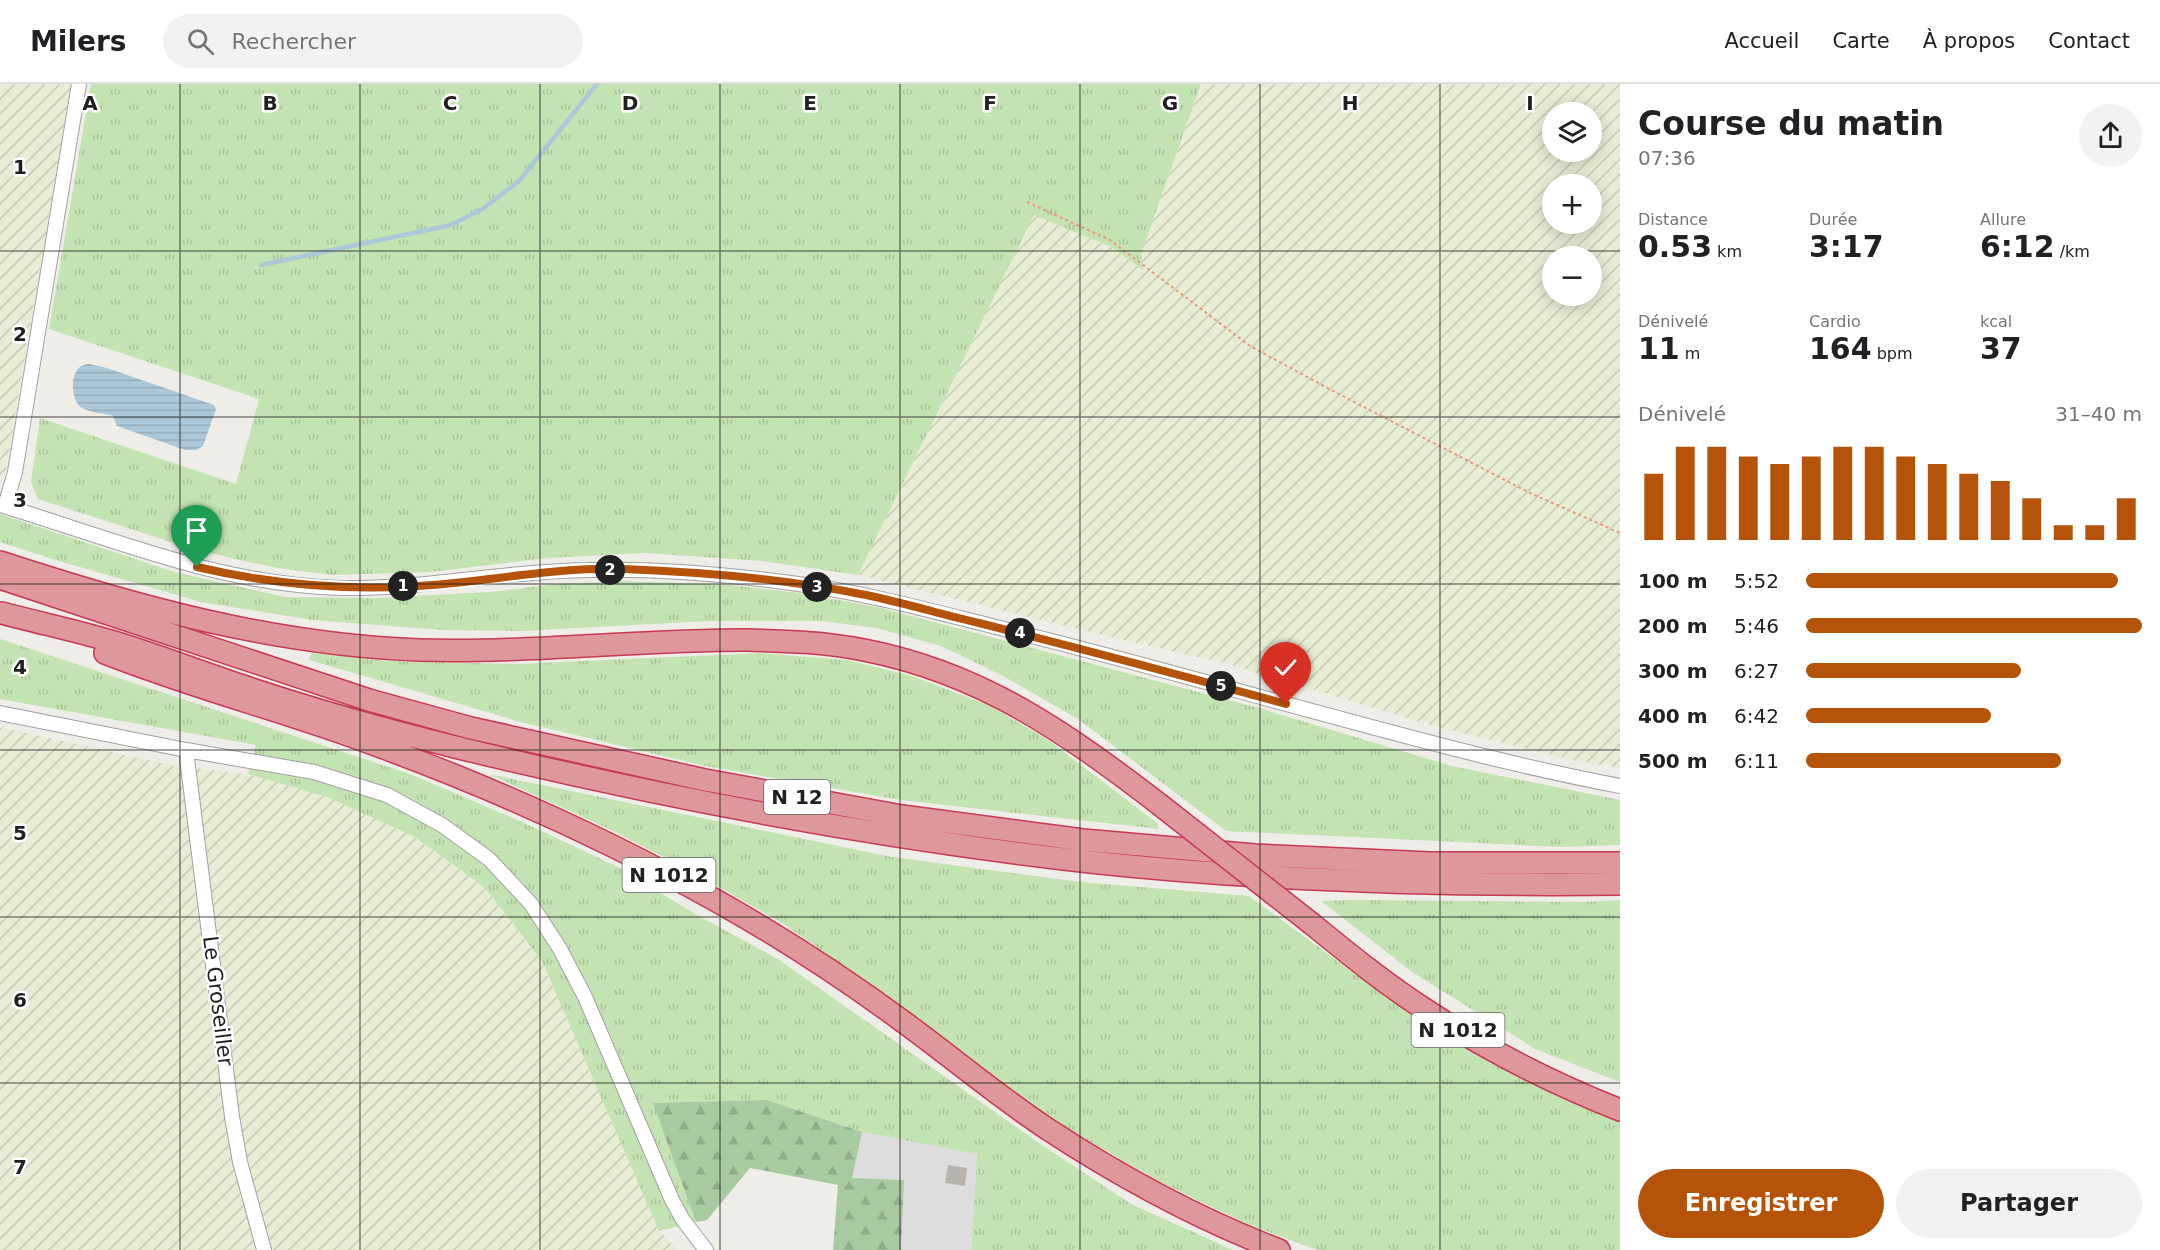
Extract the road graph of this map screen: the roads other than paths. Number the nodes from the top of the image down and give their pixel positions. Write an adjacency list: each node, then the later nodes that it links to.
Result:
1 (79, 84): 7 (street)
2 (0, 562): 10 (highway, N 1012, bridge)
3 (0, 578): 8 (highway, N 12)
4 (1, 613): 9 (highway, N 12); 13 (highway, N 1012)
5 (0, 713): 6 (street)
6 (186, 750): 11 (street, Le Groseiller); 12 (street)
7 (1620, 786)
8 (1620, 863)
9 (1620, 884)
10 (1620, 1110)
11 (264, 1250)
12 (706, 1250)
13 (1279, 1250)

